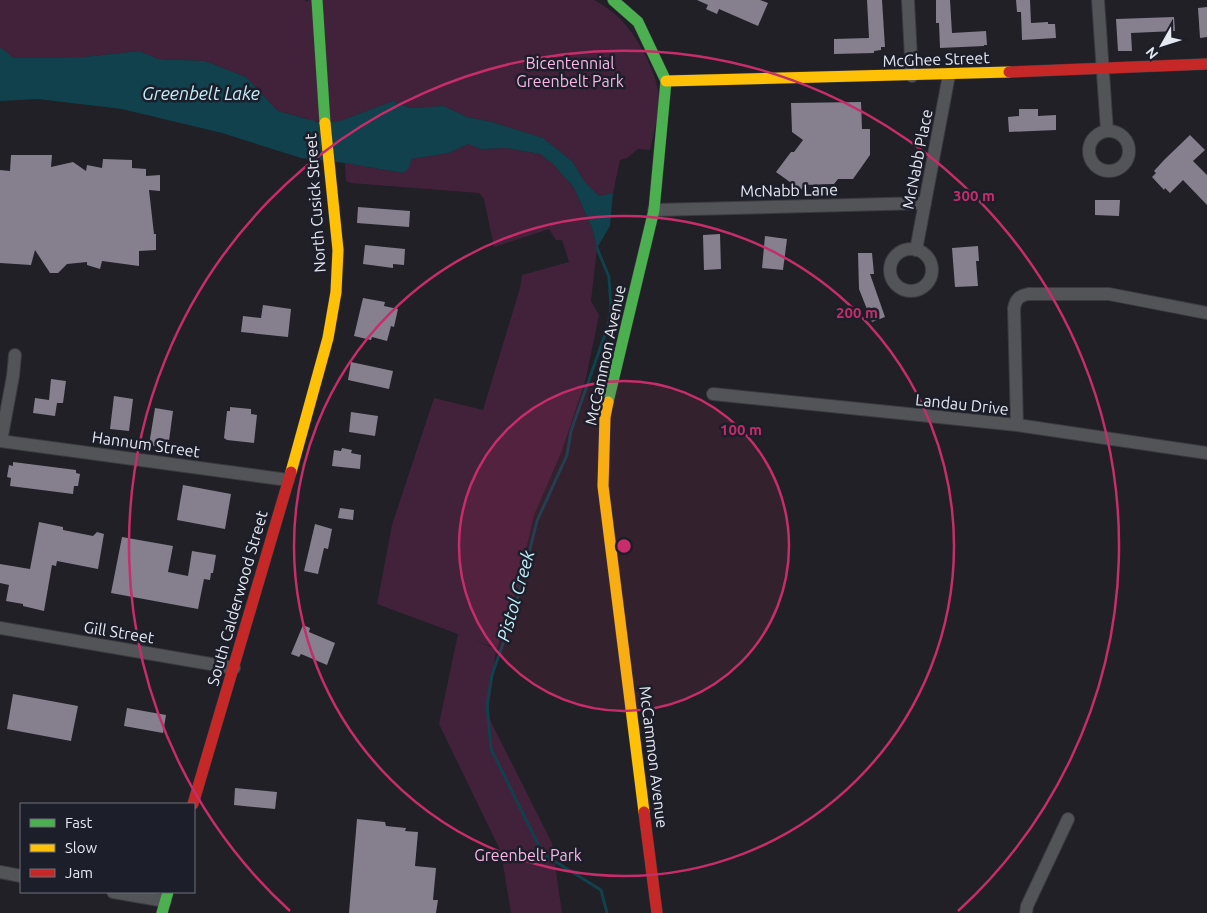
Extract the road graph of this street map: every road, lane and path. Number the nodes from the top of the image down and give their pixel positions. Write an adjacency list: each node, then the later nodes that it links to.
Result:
1 (317, 0): 17 (street, North Cusick Street)
2 (613, 0): 9 (street)
3 (1098, 0): 6 (street)
4 (908, 1): 8 (street)
5 (1207, 64): 6 (street, McGhee Street)
6 (1103, 69): 7 (street, McGhee Street); 10 (street)
7 (949, 75): 8 (street, McGhee Street); 11 (street, McNabb Place)
8 (912, 76): 9 (street, McGhee Street)
9 (666, 81): 12 (street, McCammon Avenue)
10 (1107, 131)
11 (925, 203): 12 (street, McNabb Lane); 13 (street, McNabb Place)
12 (654, 210): 30 (street, McCammon Avenue)
13 (916, 250)
14 (1207, 313): 18 (street)
15 (15, 355): 19 (street)
16 (714, 394): 18 (street, Landau Drive)
17 (310, 400): 21 (street, South Calderwood Street)
18 (1017, 426): 20 (street, Landau Drive)
19 (0, 441): 21 (street, Hannum Street)
20 (1207, 453)
21 (288, 480): 23 (street, South Calderwood Street)
22 (0, 628): 23 (street, Gill Street)
23 (234, 668): 24 (street, South Calderwood Street)
24 (193, 803)
25 (1068, 819): 31 (street)
26 (0, 872): 27 (street)
27 (20, 876)
28 (118, 893): 29 (street)
29 (165, 902)
30 (657, 913)
31 (1026, 913)

